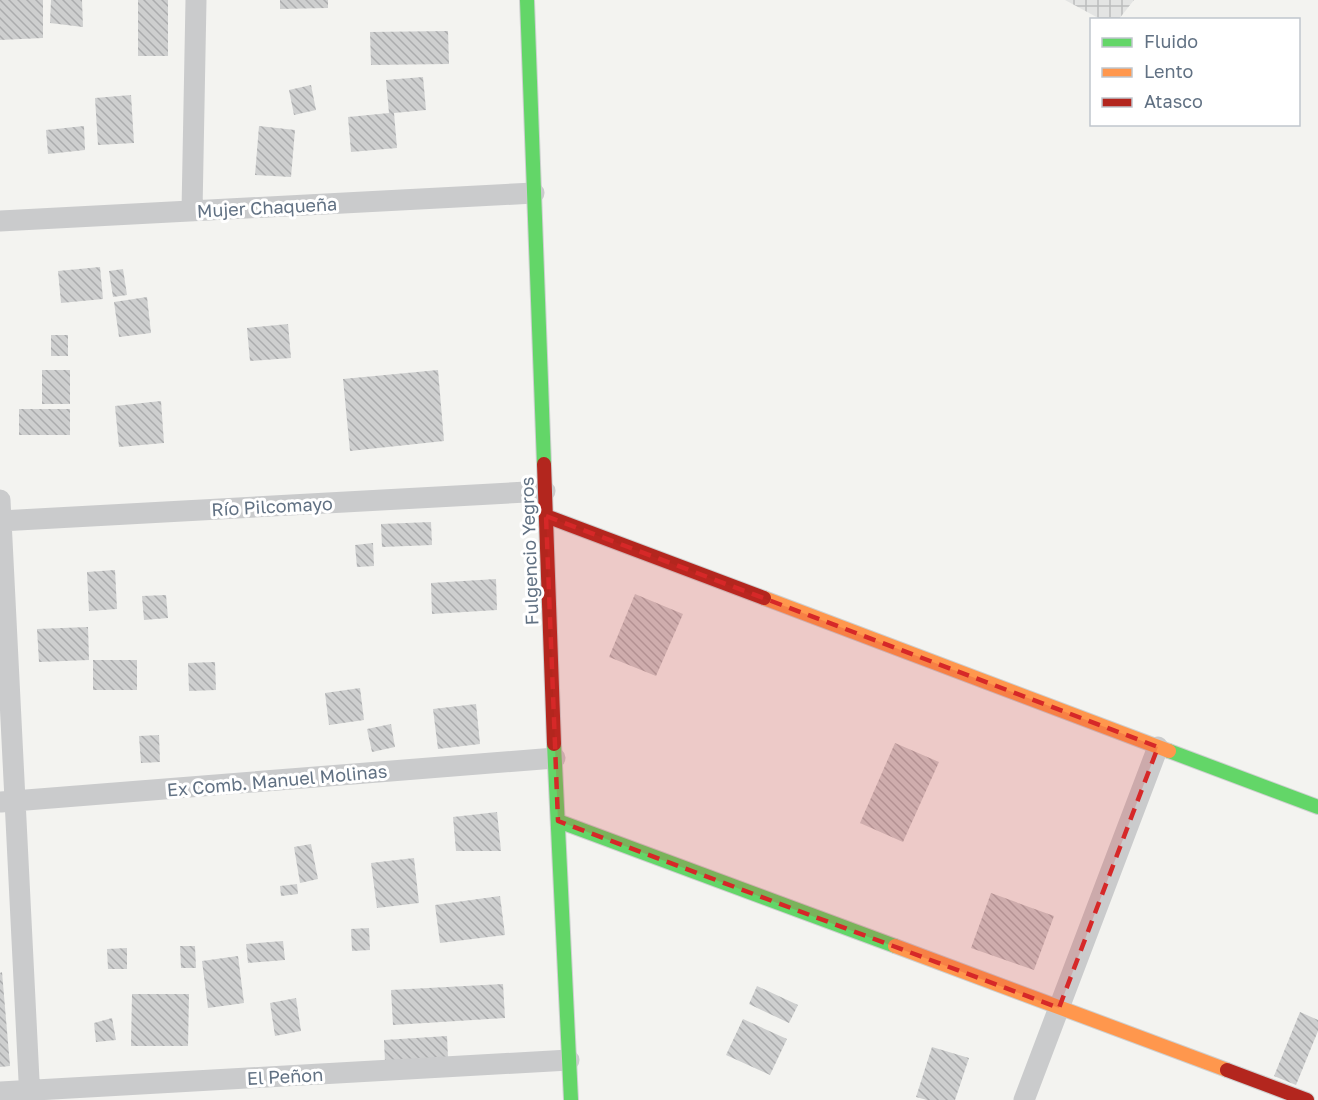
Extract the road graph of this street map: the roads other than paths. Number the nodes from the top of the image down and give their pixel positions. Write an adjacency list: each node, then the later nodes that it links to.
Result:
1 (196, 0): 4 (street)
2 (526, 0): 3 (street, Fulgencio Yegros)
3 (534, 193): 4 (street, Mujer Chaqueña); 6 (street, Fulgencio Yegros)
4 (192, 211): 5 (street, Mujer Chaqueña)
5 (0, 220)
6 (545, 491): 8 (street, Fulgencio Yegros); 9 (street, Río Pilcomayo)
7 (0, 500): 9 (street)
8 (546, 516): 10 (street); 11 (street, Fulgencio Yegros)
9 (1, 521): 12 (street)
10 (1158, 747): 13 (street); 15 (street)
11 (555, 758): 12 (street, Ex Comb. Manuel Molinas); 14 (street, Fulgencio Yegros)
12 (7, 802): 18 (street)
13 (1318, 807)
14 (558, 821): 15 (street); 16 (street, Fulgencio Yegros)
15 (1059, 1008): 20 (street); 21 (street)
16 (569, 1060): 18 (street, El Peñon); 19 (street, Fulgencio Yegros)
17 (0, 1092): 18 (street, El Peñon)
18 (29, 1095)
19 (572, 1100)
20 (1023, 1100)
21 (1307, 1100)

